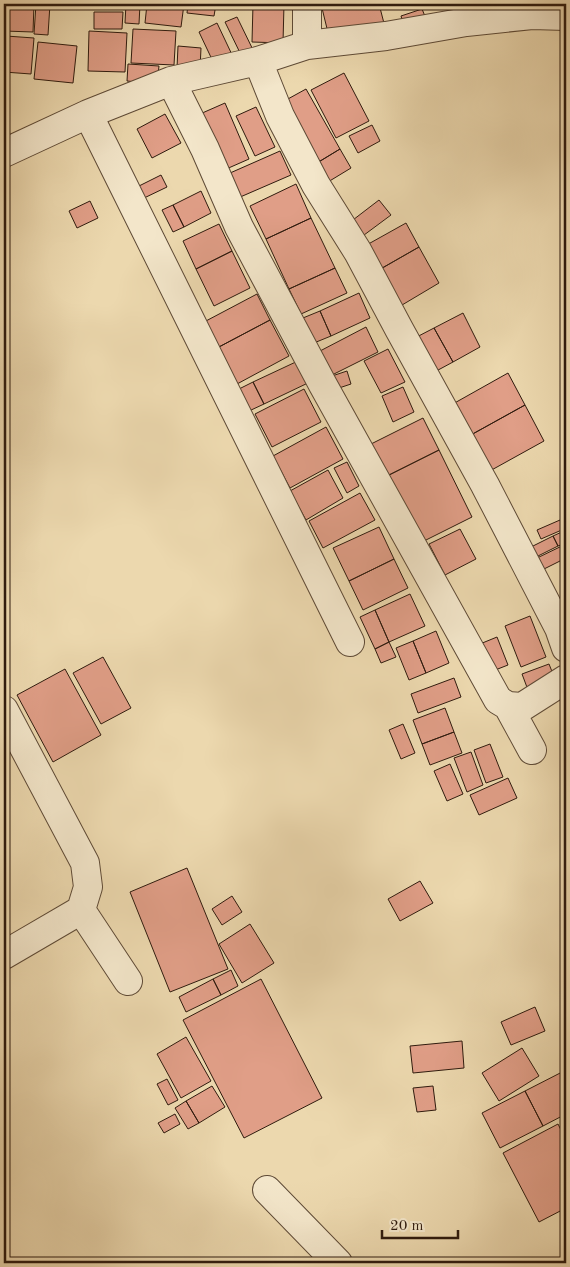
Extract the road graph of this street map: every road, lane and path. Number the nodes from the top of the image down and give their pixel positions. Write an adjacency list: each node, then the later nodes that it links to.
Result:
1 (307, 4): 3 (street)
2 (566, 16): 3 (street)
3 (307, 45): 4 (street)
4 (258, 62): 5 (street); 9 (street)
5 (171, 81): 6 (street); 11 (street)
6 (88, 114): 7 (street); 8 (street)
7 (4, 153)
8 (350, 642)
9 (566, 648)
10 (566, 679): 11 (street)
11 (508, 706): 13 (street)
12 (4, 710): 14 (street)
13 (532, 750)
14 (81, 910): 15 (street); 16 (street)
15 (4, 955)
16 (128, 981)
17 (266, 1190): 18 (street)
18 (338, 1263)

